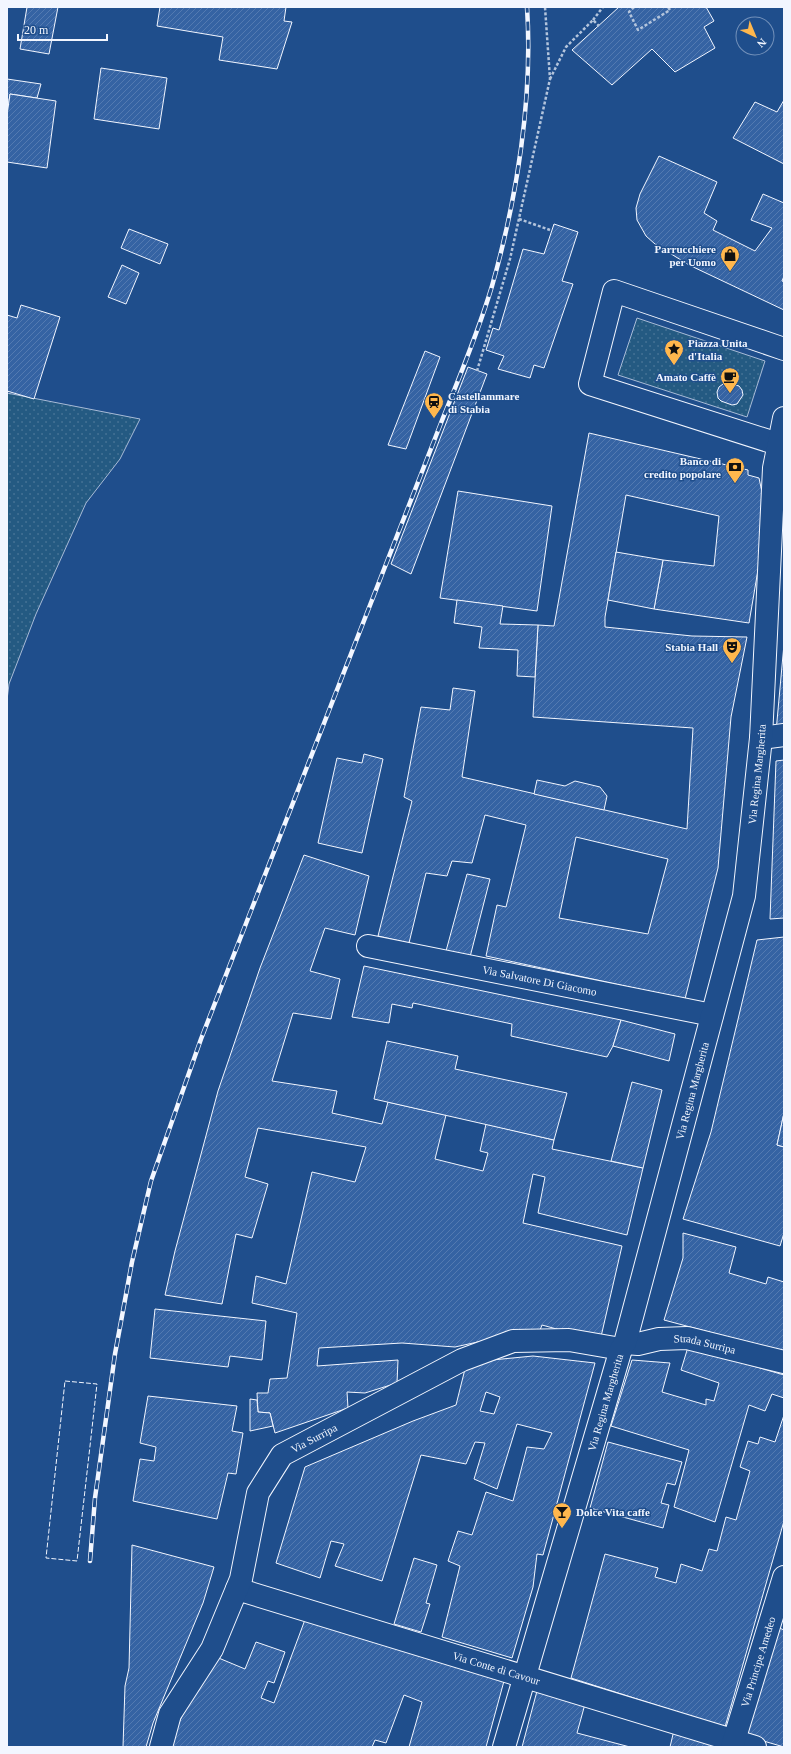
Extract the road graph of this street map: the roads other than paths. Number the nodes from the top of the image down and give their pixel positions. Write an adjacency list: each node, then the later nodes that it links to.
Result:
1 (784, 349): 3 (street)
2 (784, 418): 3 (street, Via Regina Margherita)
3 (778, 444): 5 (street, Via Regina Margherita)
4 (784, 735): 5 (street)
5 (761, 738): 7 (street, Via Regina Margherita)
6 (368, 946): 7 (street, Via Salvatore Di Giacomo)
7 (712, 1015): 8 (street, Via Regina Margherita)
8 (623, 1346): 9 (street, Strada Surripa); 11 (street, Via Surripa); 12 (street, Via Regina Margherita)
9 (784, 1362)
10 (784, 1577): 13 (street, Via Principe Amedeo)
11 (237, 1589): 12 (street, Via Conte di Cavour); 14 (street, Via Surripa)
12 (525, 1678): 13 (street, Via Conte di Cavour); 15 (street, Via Regina Margherita)
13 (733, 1744): 16 (street, Via Conte di Cavour)
14 (160, 1747)
15 (504, 1747)
16 (755, 1747)

